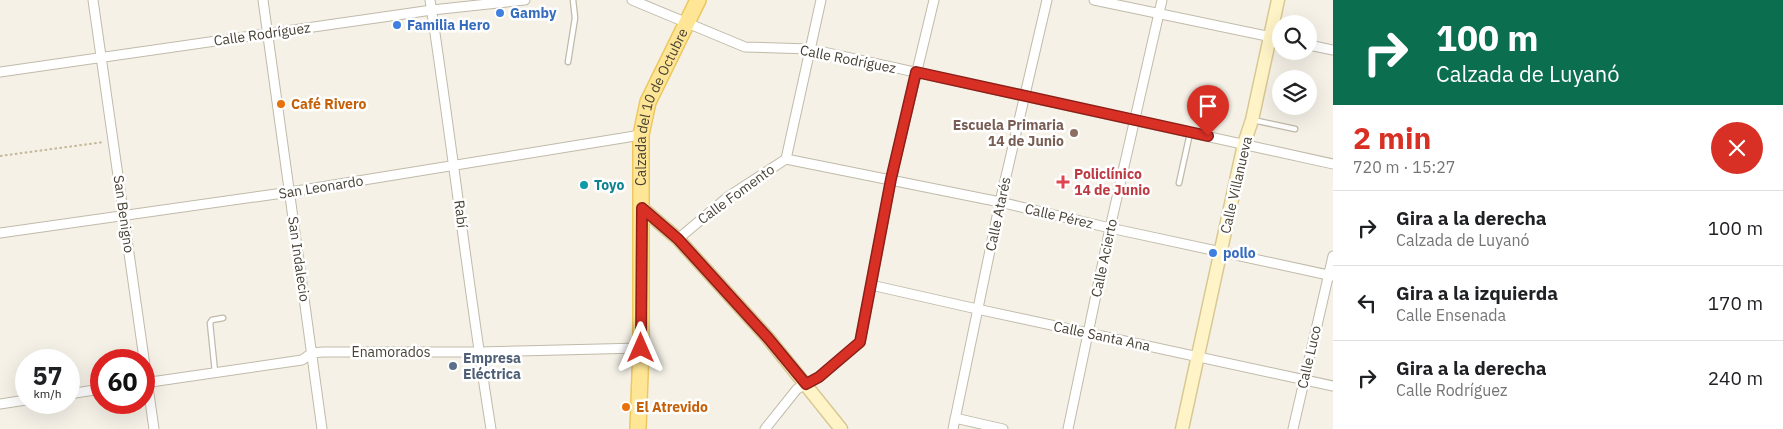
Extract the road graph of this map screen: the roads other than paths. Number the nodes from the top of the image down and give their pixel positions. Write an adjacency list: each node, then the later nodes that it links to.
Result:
1 (93, 0): 24 (street, San Benigno)
2 (263, 0): 18 (street, San Indalecio)
3 (430, 0): 14 (street, Rabí)
4 (526, 0): 14 (street, Calle Rodríguez)
5 (573, 0): 25 (lane)
6 (632, 0): 17 (street, Calle Rodríguez)
7 (698, 0): 17 (main road, Calzada del 10 de Octubre)
8 (821, 0): 21 (street, Calle Fomento)
9 (934, 0): 27 (street)
10 (1047, 0): 28 (street, Calle Atarés)
11 (1094, 0): 15 (street)
12 (1162, 0): 15 (street, Calle Acierto)
13 (1278, 0): 16 (street, Calle Villanueva)
14 (432, 10): 18 (street, Calle Rodríguez); 37 (street, Rabí)
15 (1159, 14): 19 (street); 29 (street, Calle Acierto)
16 (1277, 15)
17 (688, 23): 21 (street, Calle Rodríguez); 33 (main road, Calzada del 10 de Octubre)
18 (267, 33): 24 (street, Calle Rodríguez); 40 (street, San Indalecio)
19 (1272, 37)
20 (1317, 47): 23 (street)
21 (810, 49): 27 (street, Calle Rodríguez); 35 (street, Calle Fomento)
22 (1272, 49): 30 (street, Calle Villanueva)
23 (1333, 50)
24 (100, 58): 26 (street, Calle Rodríguez); 43 (street, San Benigno)
25 (568, 62)
26 (0, 72)
27 (916, 72): 28 (street, Calle Rodríguez); 38 (street)
28 (1025, 96): 29 (street, Calle Rodríguez); 41 (street, Calle Atarés)
29 (1135, 119): 32 (street, Calle Rodríguez); 44 (street, Calle Acierto)
30 (1252, 120): 31 (lane); 34 (street, Calle Villanueva)
31 (1295, 129)
32 (1191, 132): 34 (street, Calle Rodríguez); 39 (lane)
33 (641, 135): 37 (street, San Leonardo); 42 (main road, Calzada del 10 de Octubre)
34 (1244, 144): 36 (street, Calle Rodríguez); 47 (street, Calle Villanueva)
35 (786, 159): 38 (street, Calle Pérez); 46 (street, Calle Fomento)
36 (1333, 164)
37 (454, 166): 40 (street, San Leonardo); 56 (street, Rabí)
38 (891, 179): 41 (street, Calle Pérez); 50 (street)
39 (1180, 182)
40 (290, 192): 43 (street, San Leonardo); 57 (street, San Indalecio)
41 (1000, 202): 44 (street, Calle Pérez); 51 (street, Calle Atarés)
42 (642, 208): 46 (street); 54 (main road, Calzada del 10 de Octubre)
43 (124, 215): 45 (street, San Leonardo); 55 (street, San Benigno)
44 (1110, 228): 47 (street, Calle Pérez); 53 (street, Calle Acierto)
45 (0, 233)
46 (678, 239): 62 (street)
47 (1221, 252): 49 (street, Calle Pérez); 58 (street, Calle Villanueva)
48 (1333, 256): 49 (street, Calle Luco)
49 (1331, 275): 60 (street, Calle Luco)
50 (872, 285): 51 (street, Calle Santa Ana); 62 (street)
51 (977, 309): 53 (street, Calle Santa Ana); 67 (street, Calle Atarés)
52 (223, 318): 59 (lane)
53 (1089, 333): 58 (street, Calle Santa Ana); 76 (street, Calle Acierto)
54 (641, 348): 56 (street, Enamorados); 71 (main road, Calzada del 10 de Octubre)
55 (141, 349)
56 (479, 352): 57 (street, Enamorados); 70 (street, Rabí)
57 (312, 353): 59 (street, Enamorados); 69 (street, San Indalecio)
58 (1198, 357): 60 (street, Calle Santa Ana); 77 (street, Calle Villanueva)
59 (215, 372): 61 (street, Enamorados)
60 (1304, 379): 63 (street, Calle Santa Ana); 78 (street, Calle Luco)
61 (155, 381)
62 (806, 384): 72 (street); 73 (street)
63 (1333, 386)
64 (15, 402): 65 (street)
65 (0, 404)
66 (151, 414): 68 (street, San Benigno)
67 (955, 418): 74 (street, Calle Atarés); 75 (street)
68 (154, 429)
69 (322, 429)
70 (491, 429)
71 (638, 429)
72 (765, 429)
73 (841, 429)
74 (953, 429)
75 (1003, 429)
76 (1068, 429)
77 (1182, 429)
78 (1293, 429)

